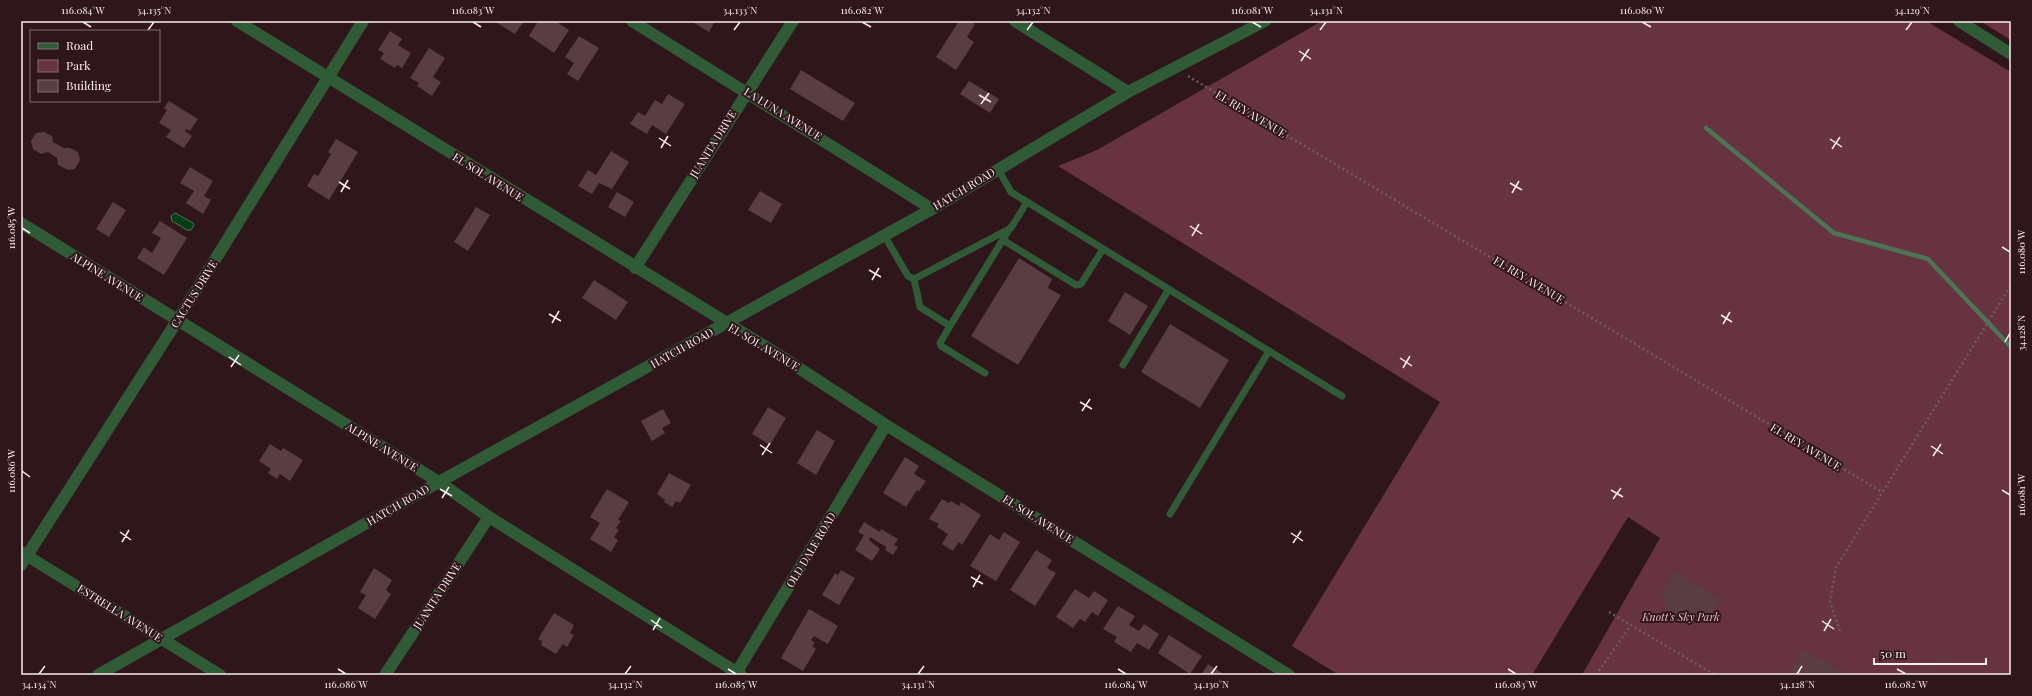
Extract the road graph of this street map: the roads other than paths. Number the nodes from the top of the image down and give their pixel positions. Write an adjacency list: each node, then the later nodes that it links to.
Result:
1 (237, 21): 9 (street, EL SOL AVENUE)
2 (363, 21): 9 (street, CACTUS DRIVE)
3 (632, 21): 10 (street, LA LUNA AVENUE)
4 (793, 21): 10 (street, JUANITA DRIVE)
5 (1015, 21): 11 (street)
6 (1265, 21): 11 (street, HATCH ROAD)
7 (1959, 21): 8 (street)
8 (2011, 54)
9 (328, 77): 20 (street, EL SOL AVENUE); 23 (street, CACTUS DRIVE)
10 (746, 91): 14 (street, LA LUNA AVENUE); 20 (street, JUANITA DRIVE)
11 (1128, 92): 12 (street, HATCH ROAD)
12 (998, 169): 13 (lane); 14 (street, HATCH ROAD)
13 (1027, 202): 16 (lane); 19 (lane)
14 (932, 209): 17 (street, HATCH ROAD)
15 (21, 223): 23 (street, ALPINE AVENUE)
16 (1011, 228): 18 (lane); 21 (lane)
17 (884, 236): 21 (lane); 24 (street, HATCH ROAD)
18 (1003, 240): 19 (lane); 25 (lane)
19 (1103, 249): 22 (lane)
20 (635, 268): 24 (street, EL SOL AVENUE)
21 (914, 279): 25 (lane)
22 (1169, 289): 26 (lane); 27 (lane)
23 (177, 321): 31 (street, ALPINE AVENUE); 34 (street, CACTUS DRIVE)
24 (725, 324): 30 (street, EL SOL AVENUE); 31 (street, HATCH ROAD)
25 (950, 326): 28 (lane)
26 (1269, 351): 29 (lane); 32 (lane)
27 (1123, 365)
28 (985, 373)
29 (1342, 396)
30 (886, 425): 36 (street, OLD DALE ROAD); 40 (street, EL SOL AVENUE)
31 (439, 482): 33 (street, ALPINE AVENUE); 35 (street, HATCH ROAD)
32 (1170, 514)
33 (489, 517): 36 (street, ALPINE AVENUE); 39 (street, JUANITA DRIVE)
34 (23, 557): 35 (street, ESTRELLA AVENUE)
35 (162, 639): 37 (street, HATCH ROAD); 38 (street, ESTRELLA AVENUE)
36 (738, 674)
37 (98, 675)
38 (220, 675)
39 (385, 675)
40 (1289, 675)

